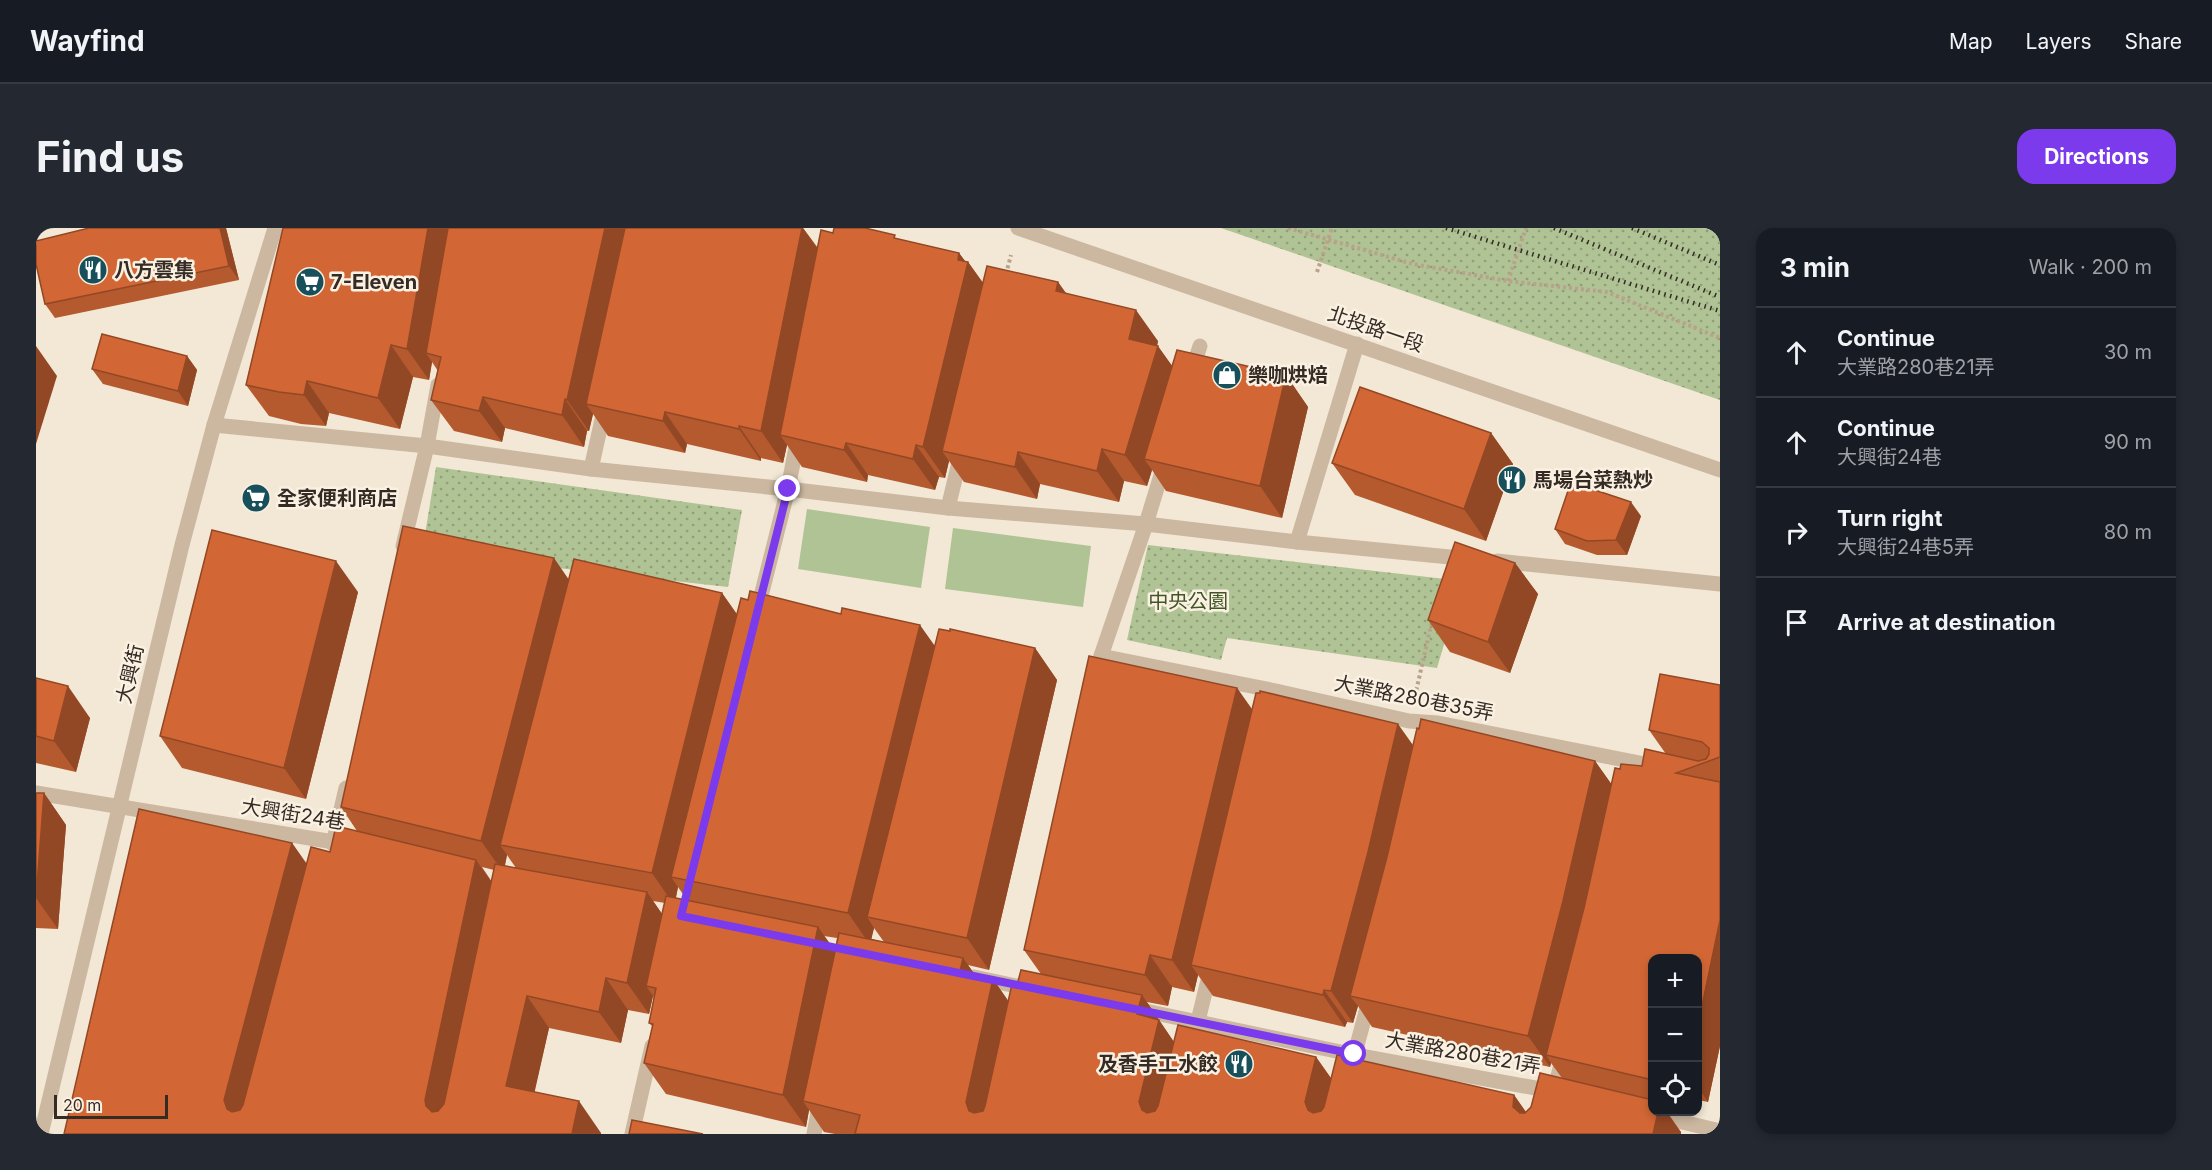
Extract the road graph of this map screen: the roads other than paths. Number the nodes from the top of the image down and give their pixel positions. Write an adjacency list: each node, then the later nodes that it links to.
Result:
1 (275, 228): 9 (street, 大興街)
2 (1018, 228): 3 (street, 北投路一段)
3 (1356, 344): 14 (street, 北投路一段); 18 (street)
4 (1200, 346): 7 (street)
5 (441, 366): 11 (street)
6 (609, 389): 13 (street)
7 (1186, 390)
8 (801, 419): 15 (street)
9 (214, 425): 11 (street); 27 (street, 大興街)
10 (965, 438): 16 (street)
11 (427, 446): 13 (street); 19 (street)
12 (1170, 446): 17 (street)
13 (591, 469): 15 (street)
14 (1720, 470)
15 (788, 489): 16 (street); 21 (street)
16 (948, 508): 17 (street)
17 (1146, 524): 18 (street); 22 (street)
18 (1297, 542): 20 (street)
19 (400, 562)
20 (1720, 584)
21 (753, 627)
22 (1101, 656): 23 (street); 25 (street, 大業路280巷35弄)
23 (1094, 691)
24 (350, 771): 28 (street)
25 (1677, 771)
26 (36, 793): 27 (street, 大興街24巷)
27 (121, 806): 28 (street, 大興街24巷); 47 (street, 大興街)
28 (333, 841): 29 (street, 大興街24巷); 30 (street)
29 (367, 849)
30 (327, 863)
31 (1214, 953): 36 (street)
32 (959, 974): 34 (street)
33 (1373, 987): 40 (street)
34 (1032, 989)
35 (1119, 1006): 36 (street)
36 (1198, 1022): 39 (street); 40 (street, 大業路280巷21弄)
37 (655, 1031): 48 (street)
38 (1568, 1036): 43 (street)
39 (1192, 1044)
40 (1354, 1054): 41 (street); 43 (street, 大業路280巷21弄)
41 (1349, 1077)
42 (823, 1089): 49 (street)
43 (1554, 1091): 44 (street, 大業路280巷21弄); 50 (street)
44 (1576, 1097)
45 (1642, 1113): 46 (street)
46 (1720, 1131)
47 (41, 1134)
48 (632, 1134)
49 (814, 1134)
50 (1543, 1134)

